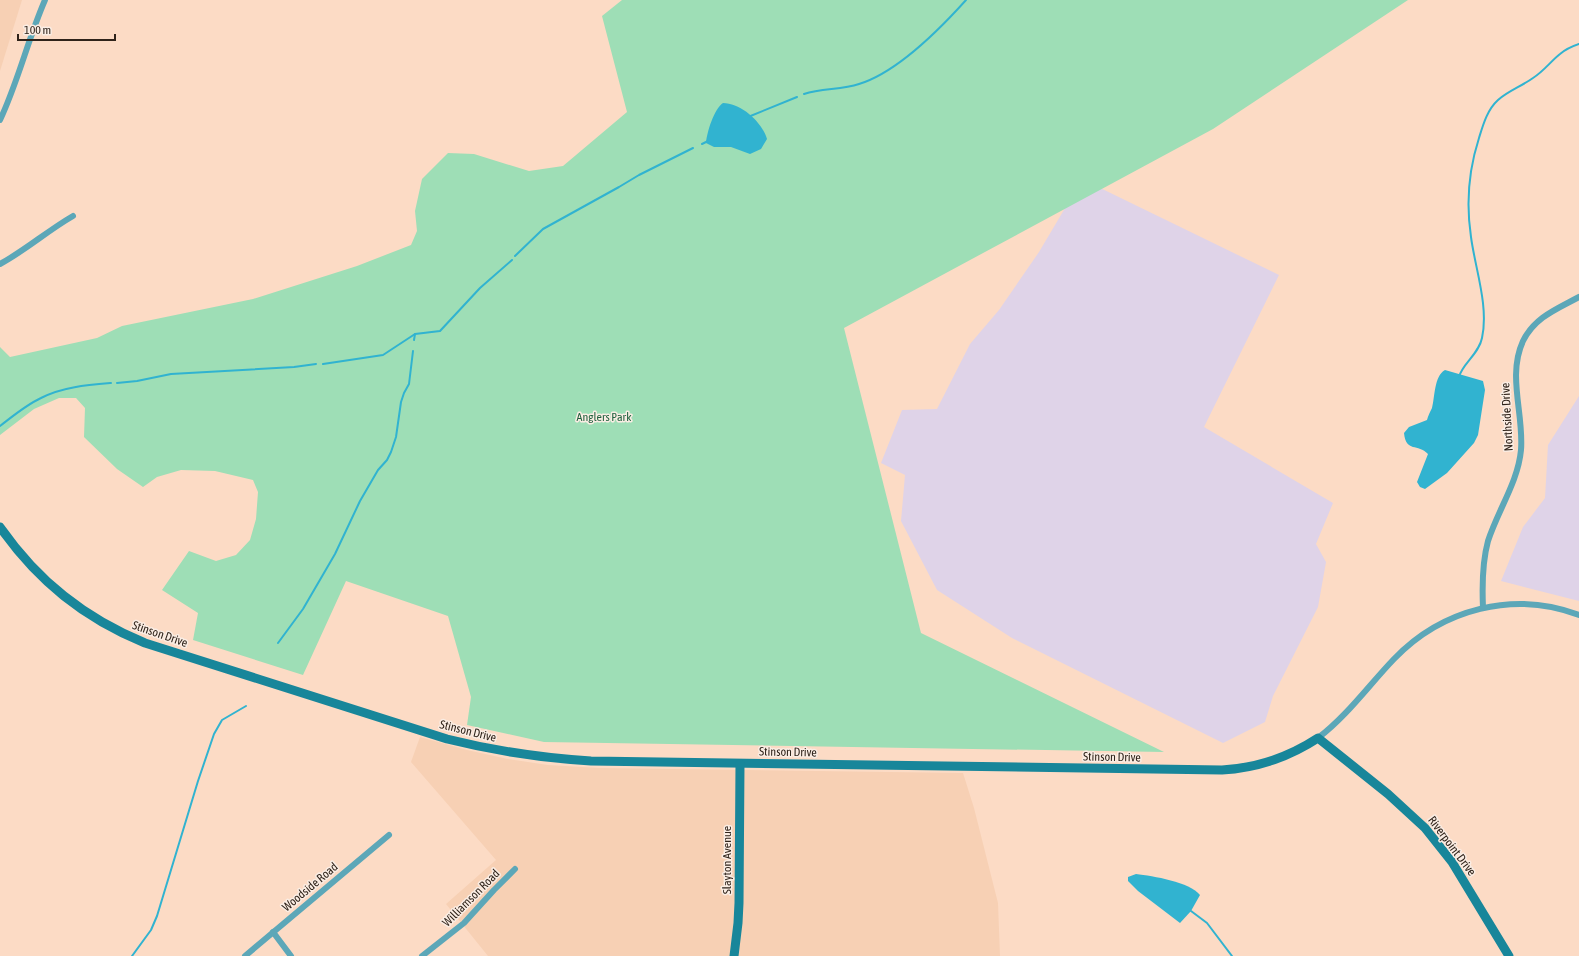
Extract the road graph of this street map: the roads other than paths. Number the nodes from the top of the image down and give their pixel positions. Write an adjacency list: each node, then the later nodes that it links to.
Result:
1 (45, 0): 2 (street)
2 (0, 120)
3 (73, 216): 4 (street)
4 (0, 264)
5 (1579, 297): 7 (street, Northside Drive)
6 (0, 527): 10 (street, Stinson Drive)
7 (1483, 608): 8 (street, Stinson Drive); 9 (street, Stinson Drive)
8 (1579, 615)
9 (1318, 738): 10 (street, Stinson Drive); 18 (street, Riverpoint Drive)
10 (740, 764): 17 (street, Slayton Avenue)
11 (389, 836): 13 (street, Woodside Road)
12 (515, 869): 16 (street, Williamson Road)
13 (273, 932): 14 (street, Woodside Road); 15 (street)
14 (245, 956)
15 (291, 956)
16 (422, 956)
17 (734, 956)
18 (1509, 956)

